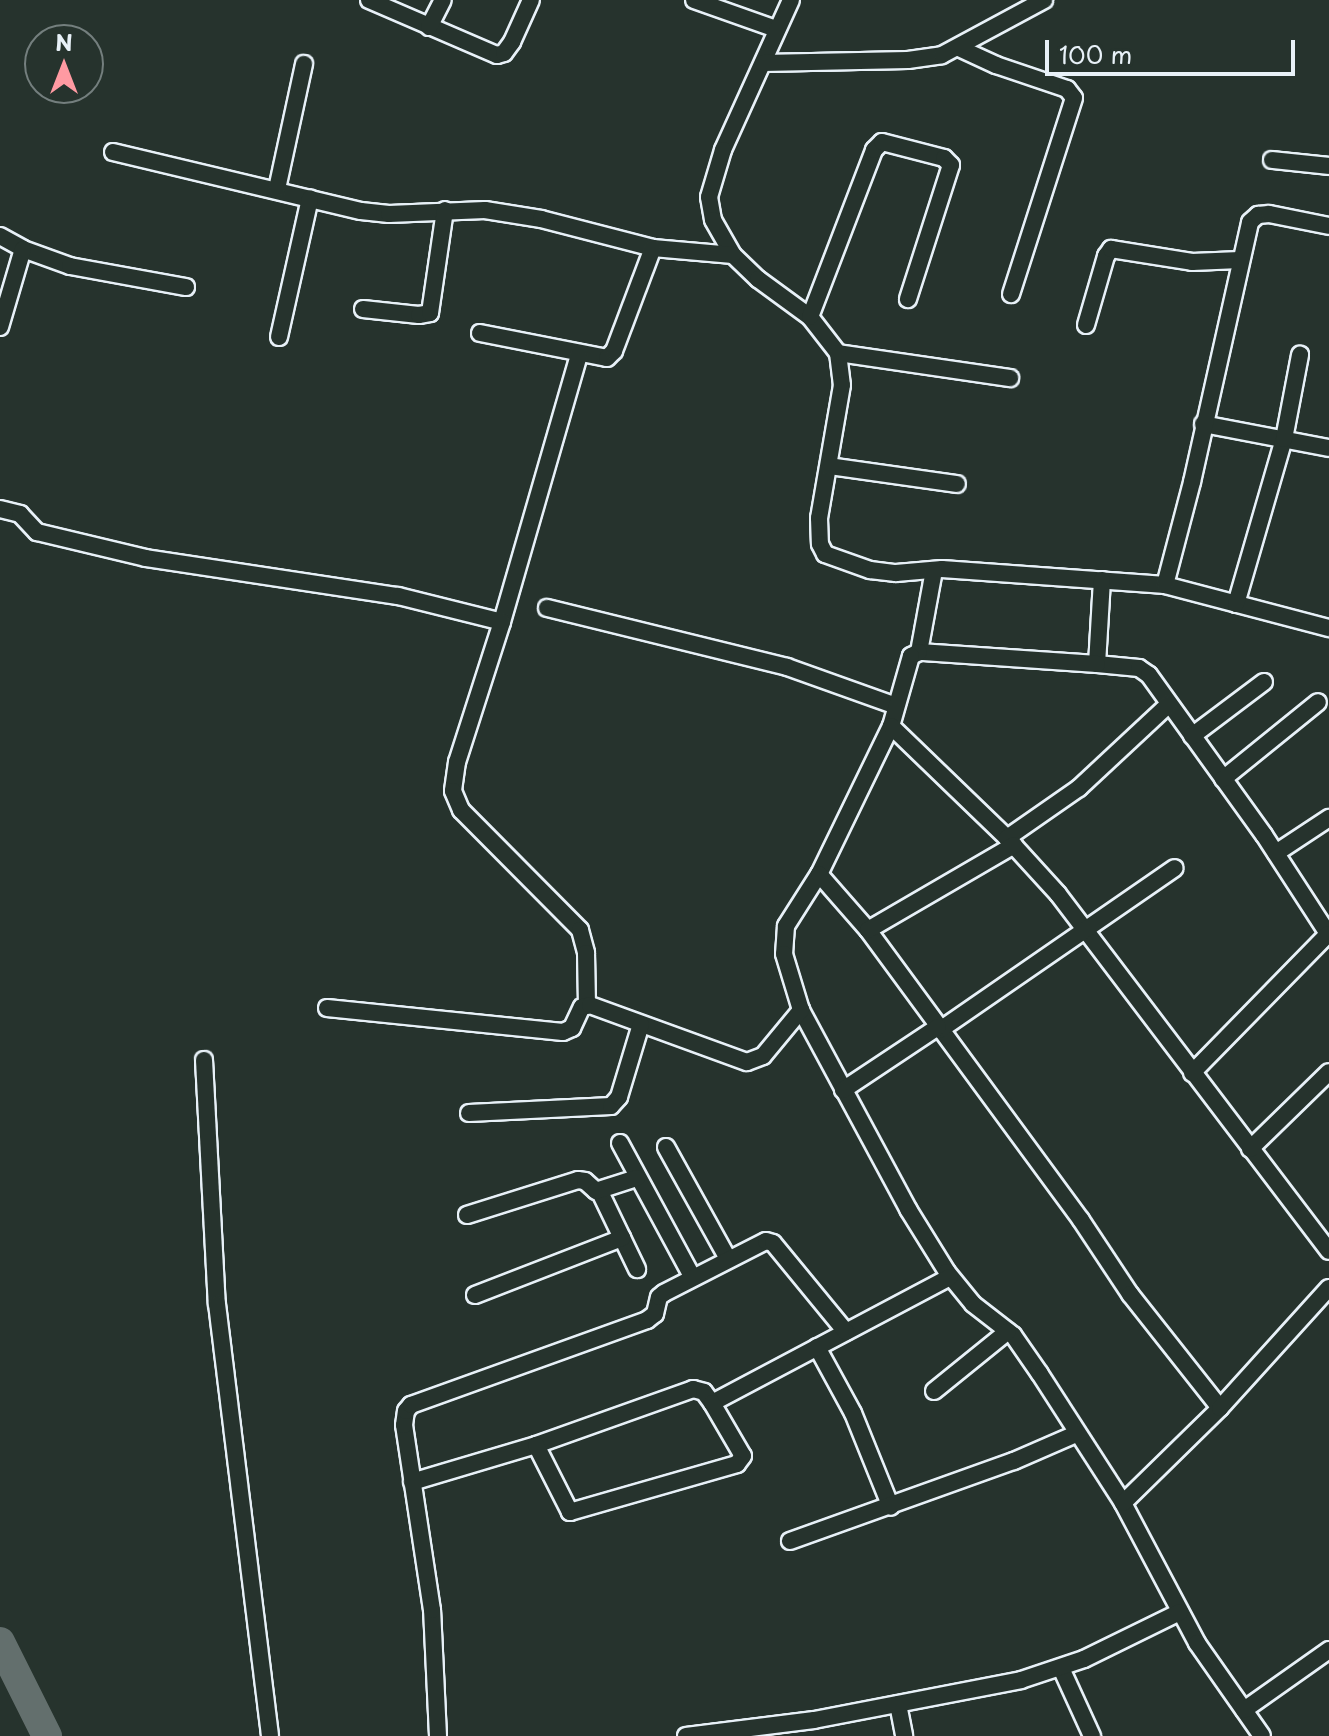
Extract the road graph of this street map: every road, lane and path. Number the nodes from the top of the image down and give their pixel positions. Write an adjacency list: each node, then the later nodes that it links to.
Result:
1 (369, 0): 7 (street)
2 (443, 0): 7 (street)
3 (531, 0): 7 (street)
4 (694, 0): 8 (street)
5 (791, 0): 8 (street)
6 (1044, 0): 9 (street)
7 (429, 27)
8 (776, 29): 10 (street)
9 (959, 48): 10 (street); 25 (street)
10 (763, 63): 22 (street)
11 (304, 64): 15 (street)
12 (113, 152): 15 (street)
13 (1272, 160): 14 (street)
14 (1329, 166)
15 (277, 189): 16 (street)
16 (310, 198): 17 (street); 32 (street)
17 (445, 210): 20 (street); 27 (street)
18 (1329, 226): 23 (street)
19 (0, 236): 21 (street)
20 (653, 248): 22 (street); 34 (street)
21 (23, 249): 24 (street); 30 (street)
22 (733, 255): 28 (street)
23 (1240, 260): 29 (street); 37 (street)
24 (186, 287)
25 (1011, 294)
26 (908, 299): 28 (street)
27 (363, 309)
28 (810, 317): 33 (street)
29 (1086, 325)
30 (0, 327)
31 (480, 333): 34 (street)
32 (279, 337)
33 (838, 353): 36 (street); 40 (street)
34 (579, 355): 48 (street)
35 (1300, 355): 38 (street)
36 (1010, 378)
37 (1203, 424): 38 (street); 45 (street)
38 (1284, 439): 39 (street); 46 (street)
39 (1329, 448)
40 (829, 466): 41 (street); 43 (street)
41 (957, 484)
42 (0, 509): 48 (street)
43 (934, 570): 44 (street); 50 (street)
44 (1102, 580): 45 (street); 51 (street)
45 (1165, 585): 46 (street)
46 (1236, 604): 49 (street)
47 (547, 608): 55 (street)
48 (502, 622): 67 (street)
49 (1329, 628)
50 (919, 652): 51 (street); 55 (street)
51 (1097, 664): 54 (street)
52 (1264, 682): 57 (street)
53 (1318, 702): 58 (street)
54 (1169, 704): 57 (street); 60 (street)
55 (894, 705): 56 (street)
56 (891, 726): 60 (street); 63 (street)
57 (1192, 736): 58 (street)
58 (1223, 779): 61 (street)
59 (1329, 818): 61 (street)
60 (1011, 842): 64 (street); 65 (street)
61 (1276, 853): 66 (street)
62 (1175, 868): 65 (street)
63 (819, 874): 64 (street); 69 (street)
64 (868, 930): 71 (street)
65 (1086, 931): 71 (street); 74 (street)
66 (1329, 934): 74 (street)
67 (587, 1006): 68 (street); 70 (street)
68 (327, 1008)
69 (801, 1010): 70 (street); 75 (street)
70 (641, 1024): 76 (street)
71 (939, 1028): 75 (street); 96 (street)
72 (204, 1060): 108 (street)
73 (1329, 1072): 79 (street)
74 (1192, 1073): 79 (street)
75 (843, 1090): 87 (street)
76 (469, 1113)
77 (620, 1143): 80 (street)
78 (666, 1147): 85 (street)
79 (1250, 1149): 84 (street)
80 (637, 1178): 81 (street); 88 (street)
81 (599, 1190): 82 (street); 83 (street)
82 (467, 1215)
83 (622, 1238): 86 (street); 90 (street)
84 (1329, 1251)
85 (728, 1259): 88 (street); 92 (street)
86 (637, 1269)
87 (950, 1277): 91 (street); 92 (street)
88 (693, 1278): 99 (street)
89 (1329, 1288): 96 (street)
90 (475, 1295)
91 (1008, 1331): 94 (street); 97 (street)
92 (846, 1332): 93 (street)
93 (817, 1347): 95 (street); 101 (street)
94 (934, 1391)
95 (712, 1403): 98 (street); 98 (street)
96 (1220, 1408): 100 (street)
97 (1076, 1434): 100 (street); 101 (street)
98 (536, 1445): 99 (street)
99 (412, 1482): 109 (street)
100 (1123, 1503): 103 (street)
101 (891, 1507): 102 (street)
102 (790, 1541)
103 (1180, 1612): 105 (street); 107 (street)
104 (1329, 1650): 107 (street)
105 (1061, 1668): 106 (street); 112 (street)
106 (898, 1704): 110 (street); 111 (street)
107 (1244, 1710): 113 (street)
108 (270, 1736)
109 (438, 1736)
110 (686, 1736)
111 (904, 1736)
112 (1092, 1736)
113 (1262, 1736)

